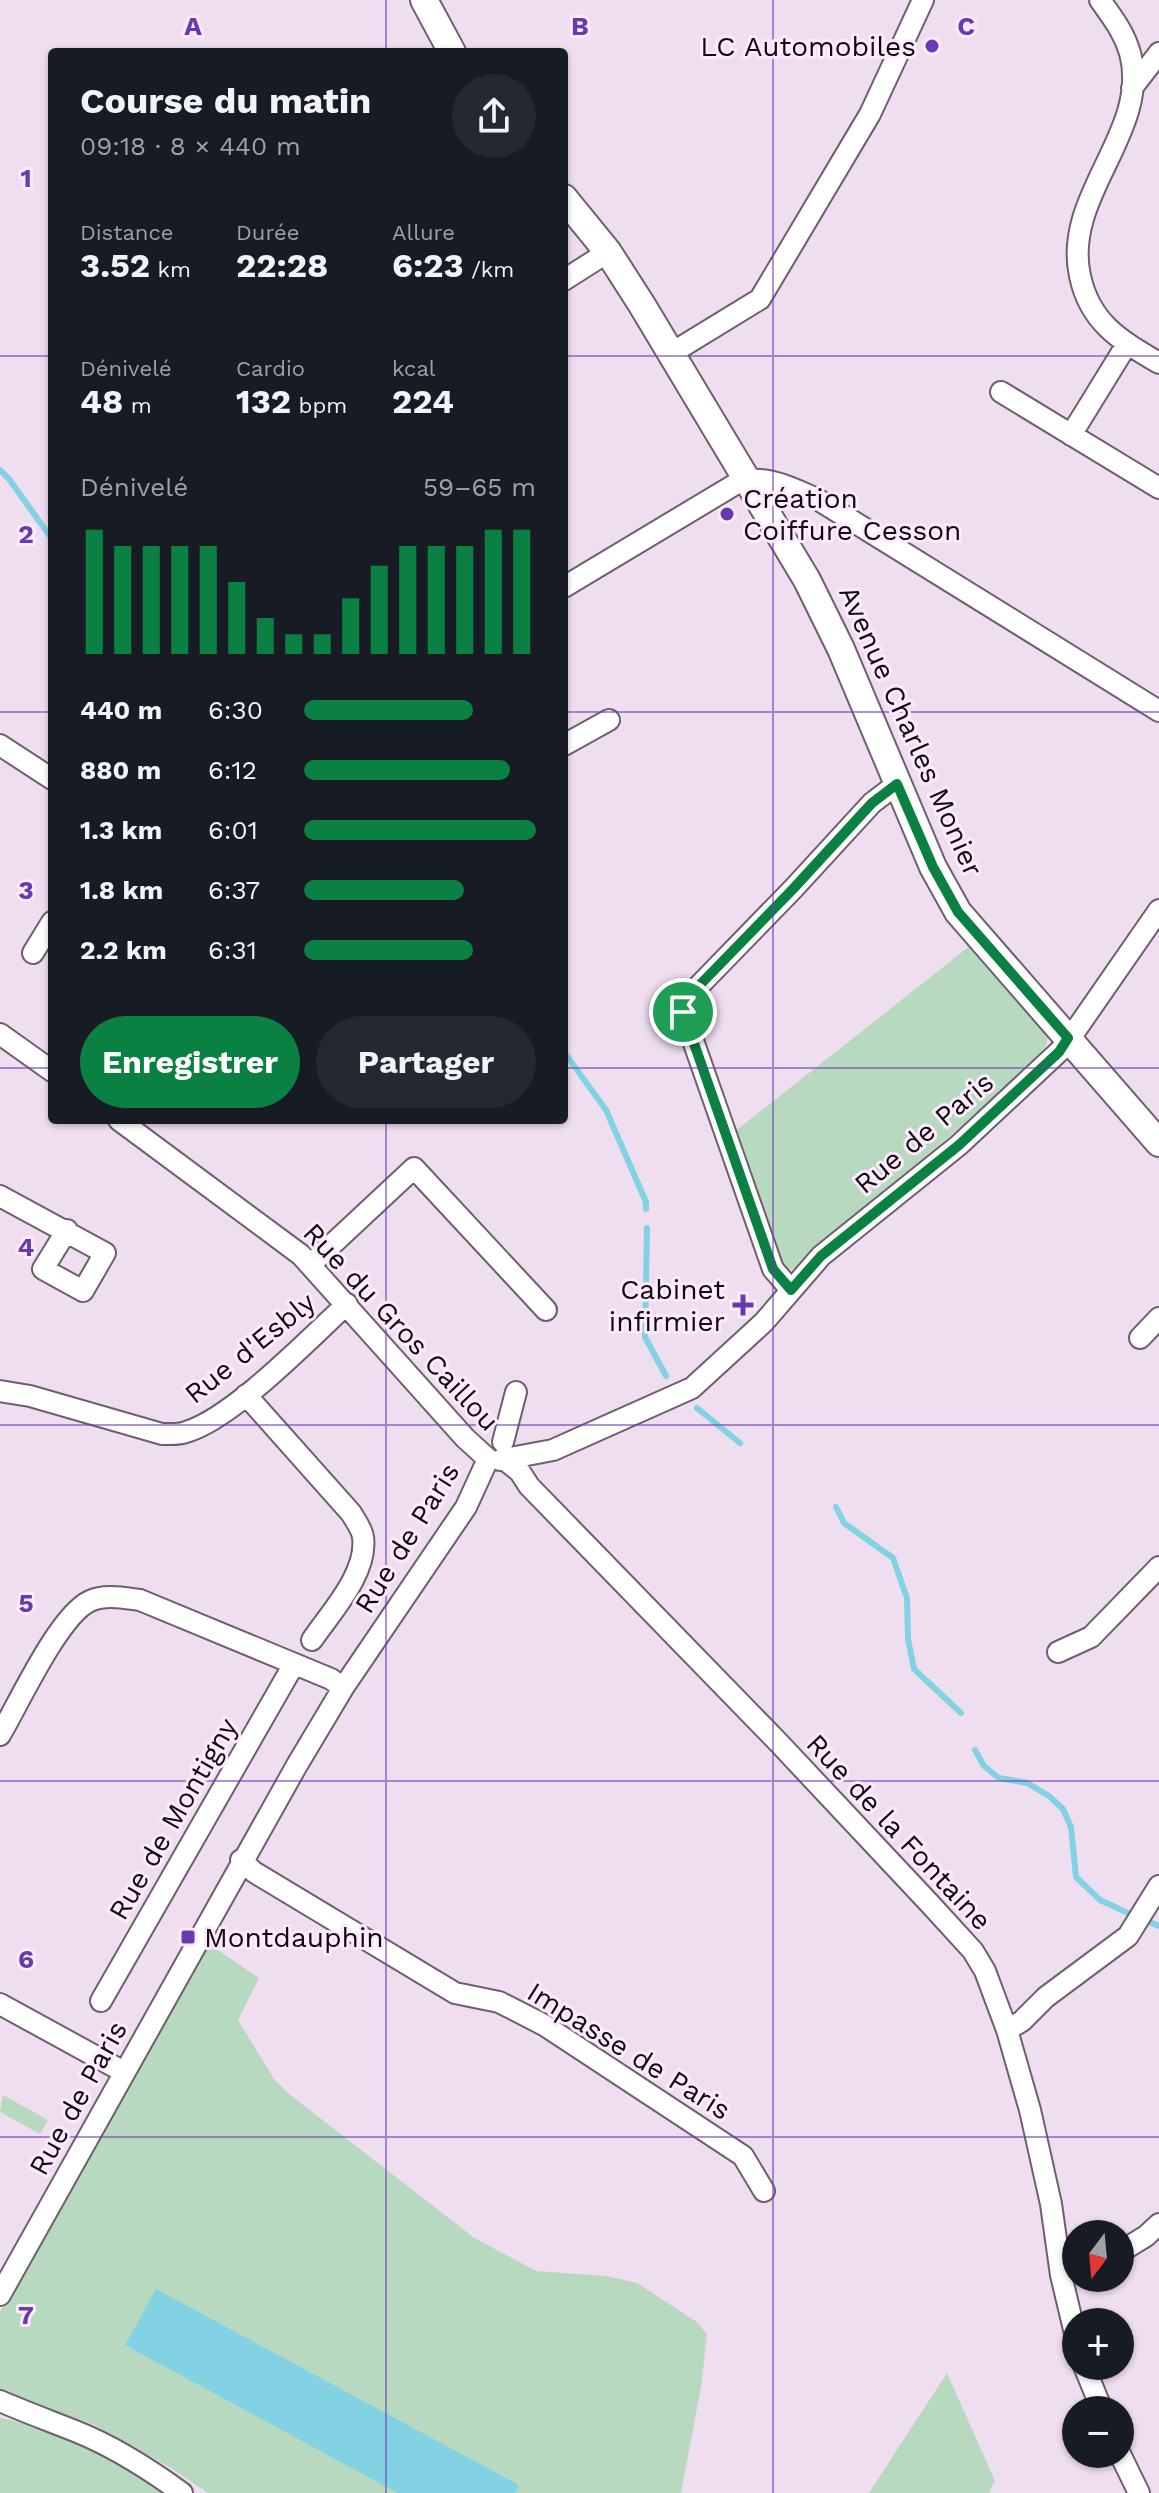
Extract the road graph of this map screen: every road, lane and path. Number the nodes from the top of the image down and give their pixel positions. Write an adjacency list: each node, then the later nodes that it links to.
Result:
1 (424, 0): 4 (street)
2 (923, 0): 11 (street)
3 (1100, 0): 6 (street)
4 (450, 48)
5 (1159, 53): 6 (street)
6 (1132, 88): 10 (street)
7 (568, 203): 8 (street, Avenue Charles Monier)
8 (608, 252): 9 (street); 11 (street, Avenue Charles Monier)
9 (568, 277)
10 (1127, 344): 12 (street); 14 (street)
11 (670, 354): 15 (street, Avenue Charles Monier)
12 (1159, 363)
13 (1001, 392): 14 (street)
14 (1071, 435): 16 (street)
15 (745, 479): 17 (street); 18 (street); 23 (street, Avenue Charles Monier)
16 (1159, 488)
17 (568, 585)
18 (1159, 711)
19 (609, 720): 20 (street)
20 (568, 743)
21 (0, 745): 22 (street)
22 (48, 776)
23 (897, 784): 28 (street, Avenue Charles Monier); 35 (street)
24 (1159, 910): 28 (street, Rue de Paris)
25 (48, 929): 26 (street)
26 (33, 953)
27 (0, 1034): 29 (street)
28 (1068, 1038): 31 (street, Avenue Charles Monier); 35 (street, Rue de Paris)
29 (48, 1068)
30 (124, 1124): 34 (street, Rue du Gros Caillou)
31 (1159, 1143)
32 (0, 1196): 33 (street)
33 (67, 1230)
34 (310, 1265): 36 (street, Rue du Gros Caillou); 37 (street)
35 (791, 1290): 43 (street, Rue de Paris)
36 (347, 1304): 42 (street, Rue d'Esbly); 43 (street, Rue du Gros Caillou)
37 (546, 1310)
38 (1159, 1318): 39 (street)
39 (1140, 1338)
40 (0, 1391): 42 (street, Rue d'Esbly)
41 (516, 1392): 43 (street)
42 (246, 1395): 45 (street)
43 (499, 1454): 48 (street, Rue de Paris); 54 (street, Rue de la Fontaine)
44 (1159, 1567): 46 (street)
45 (312, 1640)
46 (1058, 1652)
47 (294, 1664): 48 (street); 49 (street); 52 (street, Rue de Montigny)
48 (343, 1688): 50 (street, Rue de Paris)
49 (0, 1735)
50 (241, 1860): 55 (street, Rue de Paris); 56 (street, Impasse de Paris)
51 (1155, 1892): 54 (street)
52 (101, 2001)
53 (0, 2004): 55 (street)
54 (1007, 2030): 59 (street, Rue de la Fontaine)
55 (124, 2072): 60 (street, Rue de Paris)
56 (764, 2191)
57 (1159, 2224): 58 (street)
58 (1134, 2243)
59 (1062, 2249)
60 (0, 2295)
61 (0, 2401): 63 (street)
62 (1127, 2468): 64 (street)
63 (182, 2493)
64 (1139, 2493)

